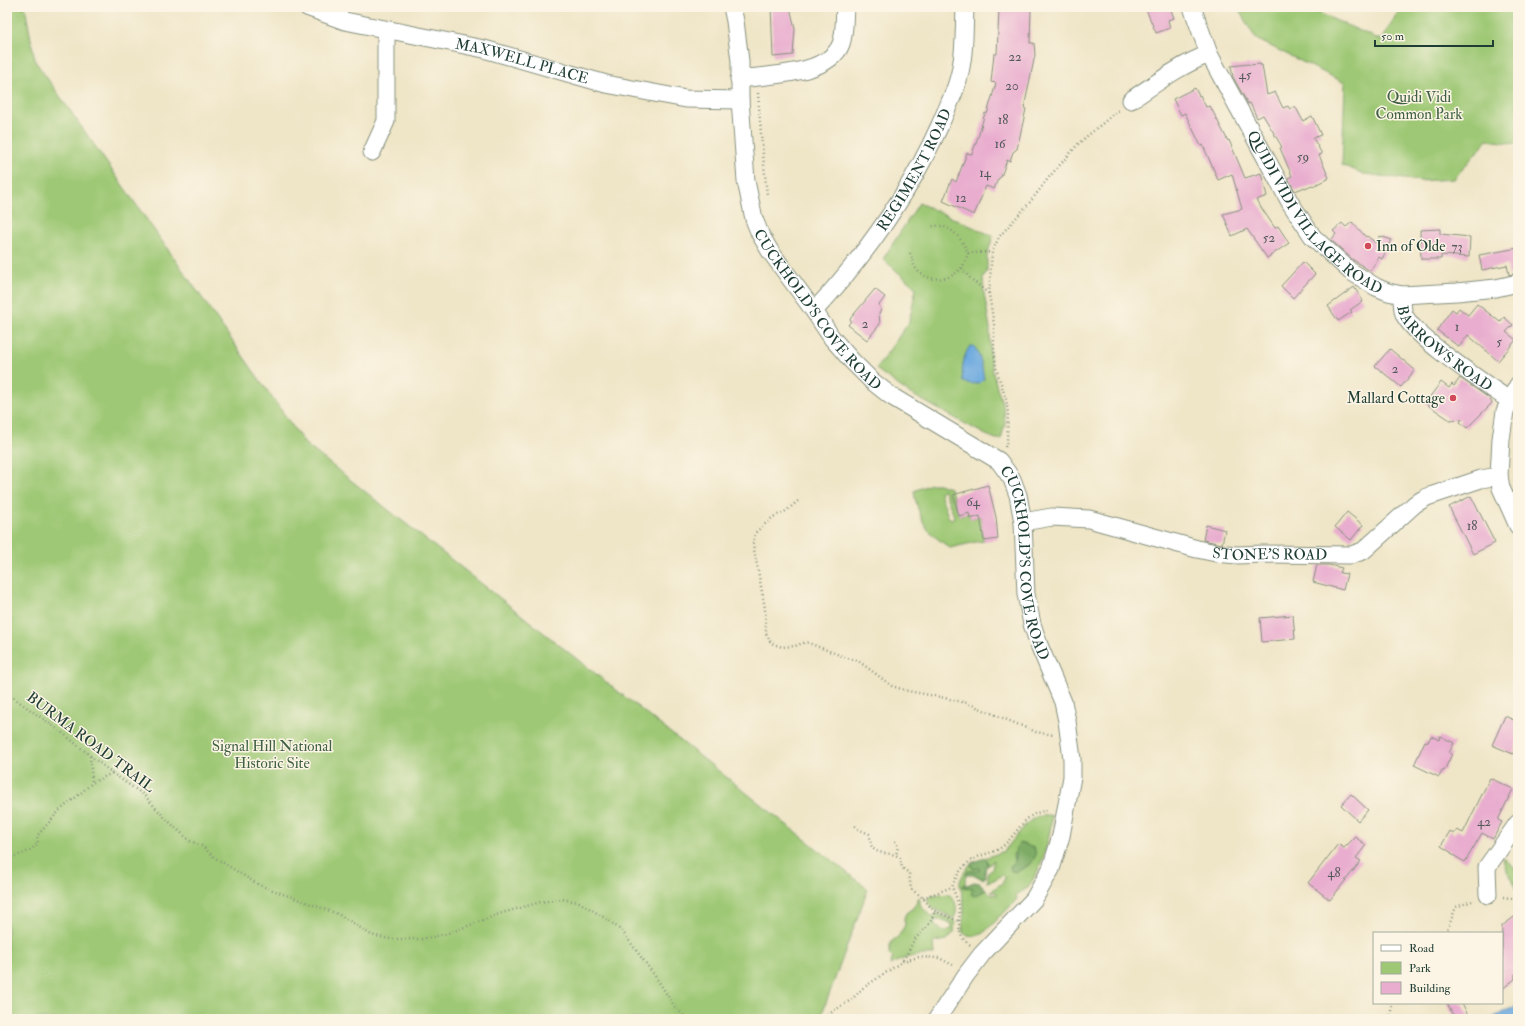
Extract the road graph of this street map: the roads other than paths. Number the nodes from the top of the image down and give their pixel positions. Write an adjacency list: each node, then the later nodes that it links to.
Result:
1 (307, 7): 6 (street, MAXWELL PLACE)
2 (732, 7): 8 (street, CUCKHOLD'S COVE ROAD)
3 (845, 7): 8 (street)
4 (965, 7): 14 (street, REGIMENT ROAD)
5 (1192, 7): 7 (street, QUIDI VIDI VILLAGE ROAD)
6 (386, 30): 9 (street, MAXWELL PLACE); 11 (street)
7 (1209, 54): 10 (street); 13 (street, QUIDI VIDI VILLAGE ROAD)
8 (739, 79): 9 (street, CUCKHOLD'S COVE ROAD)
9 (740, 100): 14 (street, CUCKHOLD'S COVE ROAD)
10 (1131, 100)
11 (372, 152)
12 (1518, 283): 13 (street, QUIDI VIDI VILLAGE ROAD)
13 (1402, 295): 16 (street, BARROWS ROAD)
14 (814, 311): 18 (street, CUCKHOLD'S COVE ROAD)
15 (1518, 385): 16 (street)
16 (1509, 400): 17 (street, BARROWS ROAD)
17 (1499, 476): 18 (street, STONE'S ROAD); 19 (street, BARROWS ROAD)
18 (1023, 522): 22 (street, CUCKHOLD'S COVE ROAD)
19 (1518, 526)
20 (1518, 823): 21 (street)
21 (1488, 895)
22 (937, 1019)

